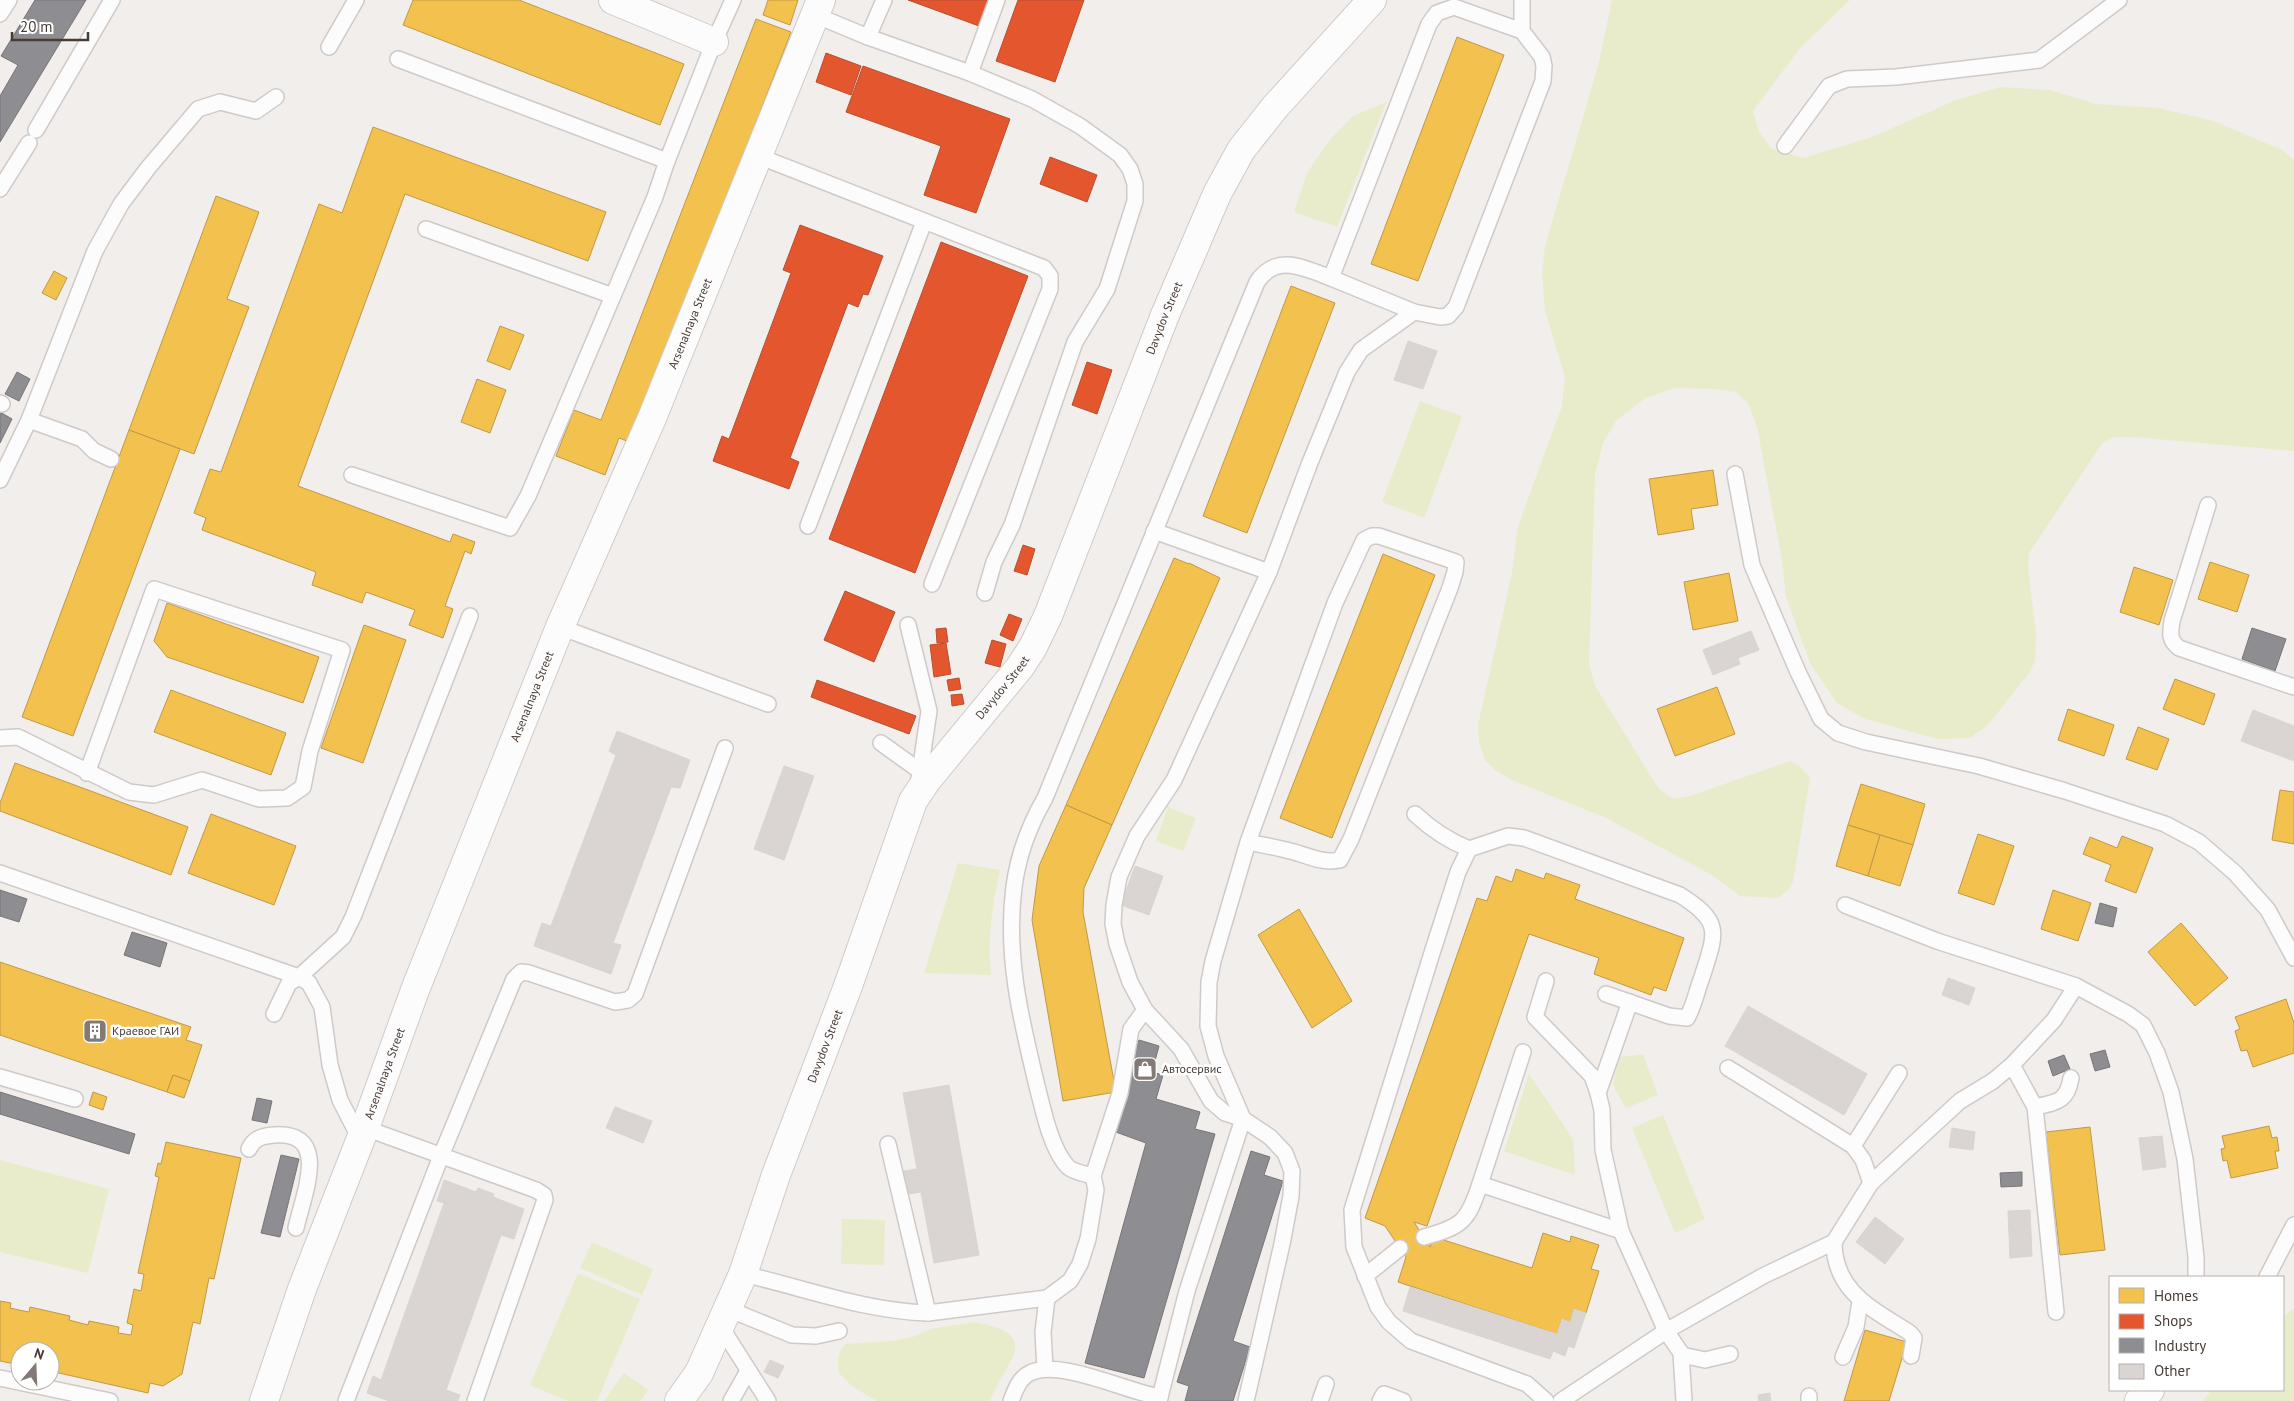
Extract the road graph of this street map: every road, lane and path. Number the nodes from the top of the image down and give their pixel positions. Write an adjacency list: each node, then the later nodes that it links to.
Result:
1 (9, 0): 12 (lane)
2 (112, 0): 23 (lane)
3 (356, 0): 16 (lane)
4 (613, 0): 15 (street)
5 (732, 0): 15 (lane)
6 (884, 0): 14 (lane)
7 (997, 0): 18 (lane)
8 (1372, 0): 50 (street, Davydov Street)
9 (1522, 0): 13 (lane)
10 (2119, 0): 20 (lane)
11 (818, 8): 14 (lane); 21 (street, Arsenalnaya Street)
12 (0, 14)
13 (1522, 32): 26 (lane); 28 (lane)
14 (868, 37): 18 (lane)
15 (714, 42): 22 (lane)
16 (329, 46)
17 (398, 59): 22 (lane)
18 (970, 73): 39 (lane)
19 (276, 97): 29 (lane)
20 (1785, 146)
21 (758, 156): 24 (lane); 42 (street, Arsenalnaya Street)
22 (667, 161): 27 (lane)
23 (0, 189)
24 (924, 222): 35 (lane); 38 (lane)
25 (426, 229): 27 (lane)
26 (1331, 278): 28 (lane); 36 (lane)
27 (613, 296): 31 (lane)
28 (1414, 312): 37 (lane)
29 (29, 420): 30 (lane); 33 (lane)
30 (111, 459)
31 (352, 474)
32 (1735, 474): 56 (lane)
33 (0, 480)
34 (2208, 505): 43 (lane)
35 (808, 526)
36 (1154, 531): 37 (lane); 79 (lane)
37 (1268, 572): 62 (lane)
38 (932, 584)
39 (985, 593)
40 (470, 616): 57 (lane)
41 (908, 625): 48 (lane)
42 (560, 628): 44 (lane); 74 (street, Arsenalnaya Street)
43 (2294, 687)
44 (768, 704)
45 (0, 738): 49 (lane)
46 (881, 743): 48 (lane)
47 (725, 748): 78 (lane)
48 (920, 771): 50 (lane)
49 (87, 773): 49 (lane)
50 (913, 801): 90 (street, Davydov Street)
51 (1415, 814): 53 (lane)
52 (1248, 842): 52 (lane); 73 (lane)
53 (1469, 849): 61 (lane); 91 (lane)
54 (0, 873): 57 (lane)
55 (1845, 905): 59 (lane)
56 (2294, 958)
57 (299, 977): 63 (lane); 74 (lane)
58 (1546, 981): 70 (lane)
59 (2076, 986): 65 (lane); 92 (lane)
60 (1606, 994): 61 (lane)
61 (1630, 1002): 70 (lane)
62 (1145, 1010): 73 (lane); 79 (lane)
63 (274, 1014)
64 (1523, 1052): 81 (lane)
65 (2012, 1065): 72 (lane); 80 (lane)
66 (1728, 1068): 76 (lane)
67 (1899, 1073): 76 (lane)
68 (0, 1077): 71 (lane)
69 (2071, 1078): 72 (lane)
70 (1598, 1093): 84 (lane)
71 (75, 1100)
72 (2036, 1107): 95 (lane)
73 (1243, 1119): 109 (lane); 118 (lane)
74 (362, 1133): 78 (lane); 111 (street, Arsenalnaya Street)
75 (888, 1144): 96 (lane)
76 (1853, 1146): 80 (lane)
77 (249, 1149): 83 (lane)
78 (441, 1156): 112 (lane); 113 (lane)
79 (1093, 1176): 93 (lane)
80 (1871, 1183): 86 (lane)
81 (1480, 1184): 84 (lane); 85 (lane)
82 (2294, 1225): 89 (lane)
83 (296, 1228)
84 (1621, 1230): 99 (lane)
85 (1424, 1237)
86 (1834, 1242): 94 (lane); 99 (lane)
87 (1400, 1248): 91 (lane)
88 (2294, 1255): 89 (lane)
89 (2270, 1273)
90 (743, 1274): 96 (lane); 97 (street, Davydov Street)
91 (1365, 1276): 122 (lane)
92 (2196, 1276)
93 (1047, 1298): 96 (lane); 104 (lane)
94 (1860, 1301): 102 (lane); 103 (lane)
95 (2056, 1312)
96 (928, 1313)
97 (725, 1318): 98 (lane); 105 (lane); 114 (street, Davydov Street)
98 (839, 1331)
99 (1666, 1331): 101 (lane); 123 (lane)
100 (1730, 1354): 101 (lane)
101 (1682, 1355): 124 (lane)
102 (1911, 1356)
103 (1844, 1357)
104 (1045, 1369): 109 (lane); 117 (lane)
105 (748, 1371): 115 (lane); 116 (lane)
106 (0, 1378): 110 (lane)
107 (1326, 1384): 119 (lane)
108 (2149, 1391): 125 (street)
109 (1159, 1399)
110 (110, 1401)
111 (264, 1401)
112 (346, 1401)
113 (475, 1401)
114 (679, 1401)
115 (731, 1401)
116 (768, 1401)
117 (1011, 1401)
118 (1246, 1401)
119 (1320, 1401)
120 (1380, 1401): 121 (lane)
121 (1403, 1401)
122 (1546, 1401)
123 (1561, 1401)
124 (1684, 1401)
125 (2139, 1401)

